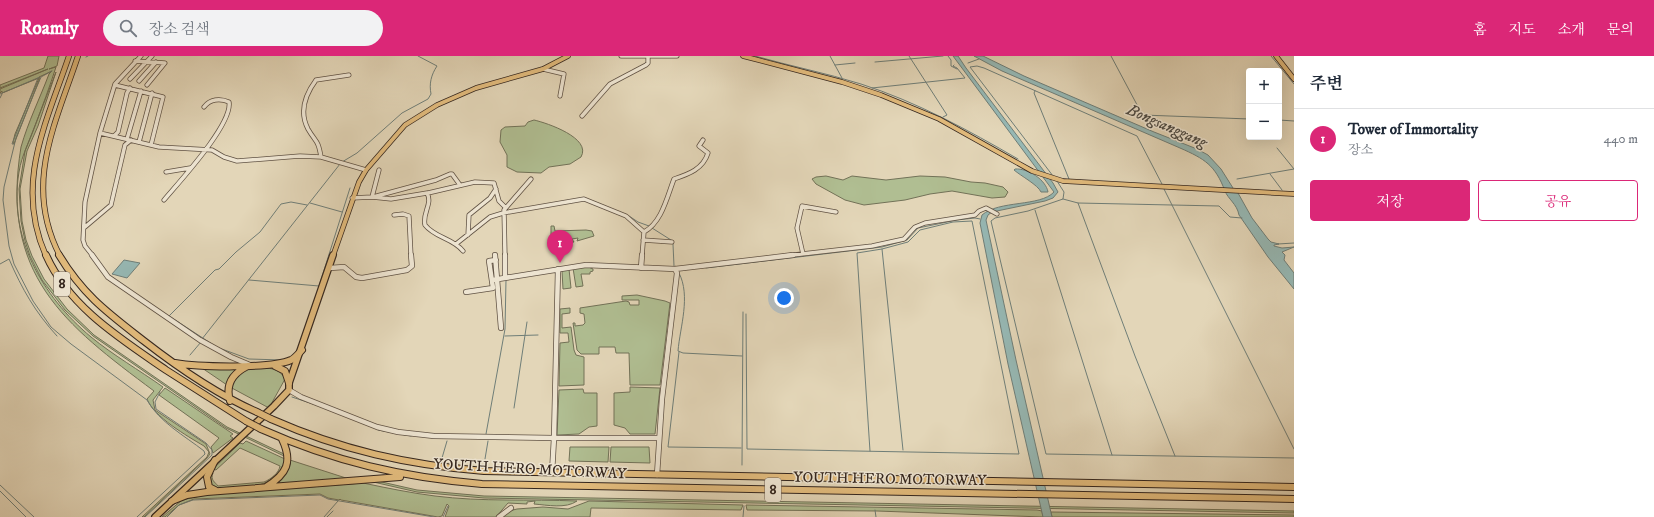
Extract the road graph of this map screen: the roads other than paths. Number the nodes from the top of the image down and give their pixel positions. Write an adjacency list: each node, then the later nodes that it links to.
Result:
1 (78, 56): 70 (highway, YOUTH HERO MOTORWAY / 8)
2 (141, 56): 11 (street)
3 (152, 56): 12 (street)
4 (568, 56): 14 (main road)
5 (621, 56): 10 (street)
6 (677, 56): 10 (street)
7 (743, 56): 43 (main road)
8 (1276, 56): 17 (main road)
9 (69, 57): 78 (highway, YOUTH HERO MOTORWAY / 8, bridge)
10 (648, 57): 26 (street)
11 (135, 61): 12 (street); 19 (street)
12 (146, 62): 13 (street); 16 (street)
13 (156, 62): 18 (street); 20 (street)
14 (543, 69): 24 (street); 36 (main road)
15 (349, 75): 34 (street)
16 (130, 78)
17 (1294, 79)
18 (139, 81)
19 (115, 85): 21 (street); 27 (street)
20 (146, 85)
21 (130, 88): 22 (street); 28 (street)
22 (141, 91): 23 (street); 29 (street)
23 (152, 93): 31 (street); 32 (street)
24 (560, 96)
25 (204, 107): 33 (street)
26 (582, 116)
27 (100, 133): 28 (street); 52 (street)
28 (114, 136): 29 (street)
29 (129, 140): 31 (street); 52 (street)
30 (703, 140): 53 (street)
31 (139, 142): 32 (street)
32 (151, 145): 33 (street)
33 (206, 149): 34 (street); 35 (street)
34 (321, 157): 36 (street)
35 (190, 168): 38 (street); 46 (street)
36 (366, 170): 45 (main road)
37 (379, 170): 44 (street)
38 (166, 172)
39 (531, 179): 47 (street)
40 (460, 185): 41 (street); 42 (street); 44 (street)
41 (496, 188): 47 (street); 54 (street)
42 (428, 193): 44 (street); 57 (street)
43 (1294, 194)
44 (372, 197): 45 (street)
45 (352, 198): 60 (main road)
46 (164, 200)
47 (505, 207): 49 (street)
48 (836, 212): 59 (street)
49 (504, 213): 53 (street); 54 (street); 64 (street)
50 (995, 214): 59 (street)
51 (394, 215): 60 (street)
52 (85, 226): 71 (street)
53 (644, 232): 55 (street)
54 (468, 235): 57 (street)
55 (643, 240): 56 (street); 61 (street)
56 (672, 242)
57 (456, 244): 58 (street)
58 (463, 251)
59 (803, 254): 63 (street)
60 (330, 268): 69 (main road)
61 (641, 268): 62 (street); 63 (street)
62 (558, 269): 64 (street); 76 (street)
63 (675, 269): 77 (street)
64 (505, 277): 65 (street)
65 (498, 279): 66 (street); 66 (street); 68 (street)
66 (492, 280): 67 (street)
67 (466, 292)
68 (501, 328)
69 (302, 350): 72 (highway); 73 (main road)
70 (171, 362): 71 (highway); 75 (highway, YOUTH HERO MOTORWAY / 8)
71 (250, 365): 72 (highway); 75 (highway)
72 (274, 366): 73 (highway)
73 (290, 383): 74 (main road)
74 (289, 390): 76 (street); 79 (main road)
75 (230, 400): 80 (highway, YOUTH HERO MOTORWAY / 8, bridge)
76 (554, 438): 77 (street); 80 (street)
77 (658, 438): 81 (street)
78 (282, 439): 82 (highway, YOUTH HERO MOTORWAY / 8); 84 (highway)
79 (215, 460): 85 (highway); 87 (main road)
80 (552, 473): 81 (highway, YOUTH HERO MOTORWAY / 8)
81 (657, 475): 83 (highway, YOUTH HERO MOTORWAY / 8)
82 (424, 478): 84 (highway); 86 (highway, YOUTH HERO MOTORWAY / 8)
83 (1294, 487)
84 (264, 488): 85 (highway)
85 (218, 491): 87 (highway)
86 (1294, 499)
87 (172, 501): 89 (main road)
88 (511, 508): 90 (street)
89 (155, 517)
90 (499, 517)

